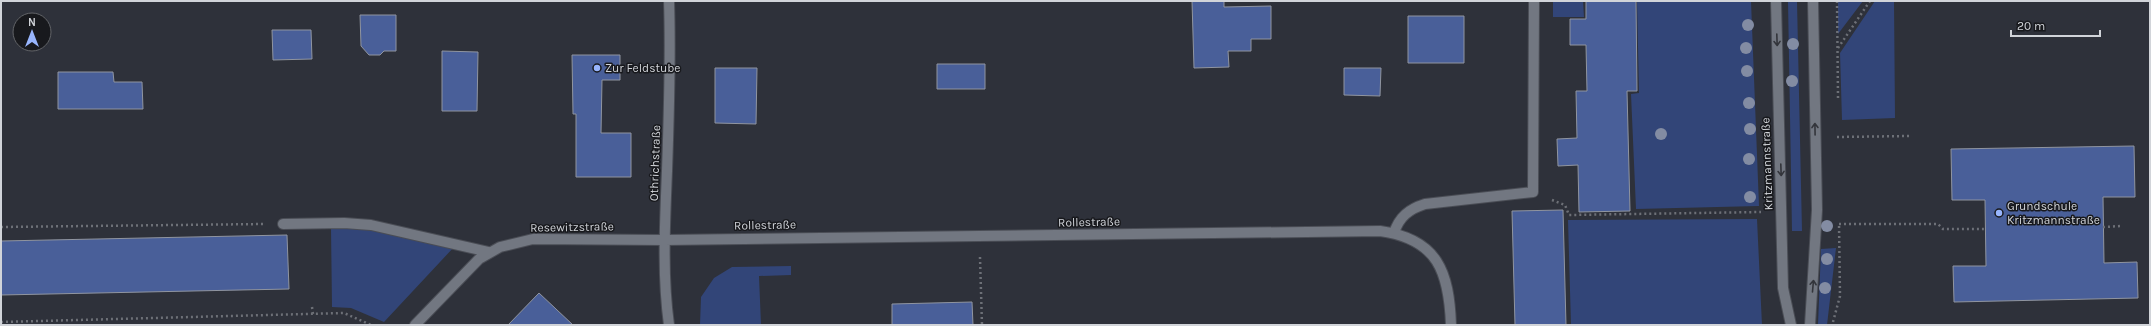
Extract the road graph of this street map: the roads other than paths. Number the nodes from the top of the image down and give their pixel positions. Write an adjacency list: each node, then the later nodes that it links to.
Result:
1 (669, 1): 7 (street, Othrichstraße)
2 (1534, 1): 6 (street)
3 (1776, 1): 12 (street, Kritzmannstraße, one-way to 12)
4 (1813, 1): 13 (street, one-way to 4)
5 (283, 224): 8 (street)
6 (1394, 233): 7 (street, Rollestraße); 11 (street, Rollestraße)
7 (664, 240): 8 (street, Resewitzstraße); 10 (street, Othrichstraße)
8 (489, 252): 9 (street, Resewitzstraße)
9 (415, 325)
10 (669, 325)
11 (1451, 325)
12 (1791, 325)
13 (1810, 325)

